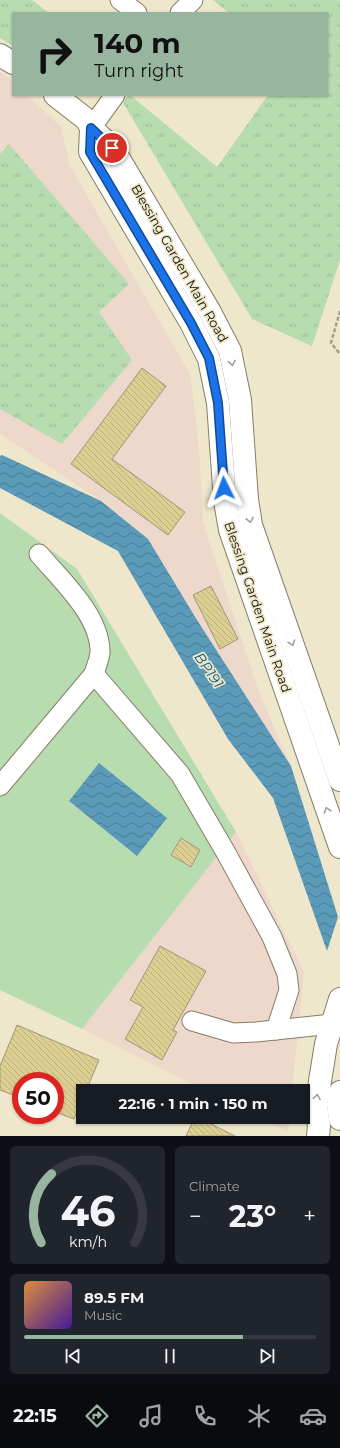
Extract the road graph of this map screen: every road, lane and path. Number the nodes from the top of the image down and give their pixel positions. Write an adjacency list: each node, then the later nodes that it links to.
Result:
1 (120, 0): 3 (street)
2 (193, 0): 4 (street)
3 (136, 12)
4 (181, 12)
5 (0, 55): 6 (main road)
6 (12, 62)
7 (56, 96): 9 (main road, Blessing Garden Main Road)
8 (114, 96): 9 (street)
9 (91, 128): 14 (main road, Blessing Garden Main Road, one-way to 14); 16 (main road, Blessing Garden Main Road, one-way to 9)
10 (340, 311): 11 (path)
11 (340, 354)
12 (39, 554): 13 (street)
13 (94, 674): 15 (street); 20 (street)
14 (340, 780)
15 (0, 786)
16 (340, 847)
17 (340, 999): 19 (main road)
18 (192, 1021): 20 (street)
19 (332, 1024): 20 (street); 23 (main road, one-way to 19)
20 (276, 1030)
21 (340, 1092): 22 (main road)
22 (340, 1119)
23 (318, 1136)

